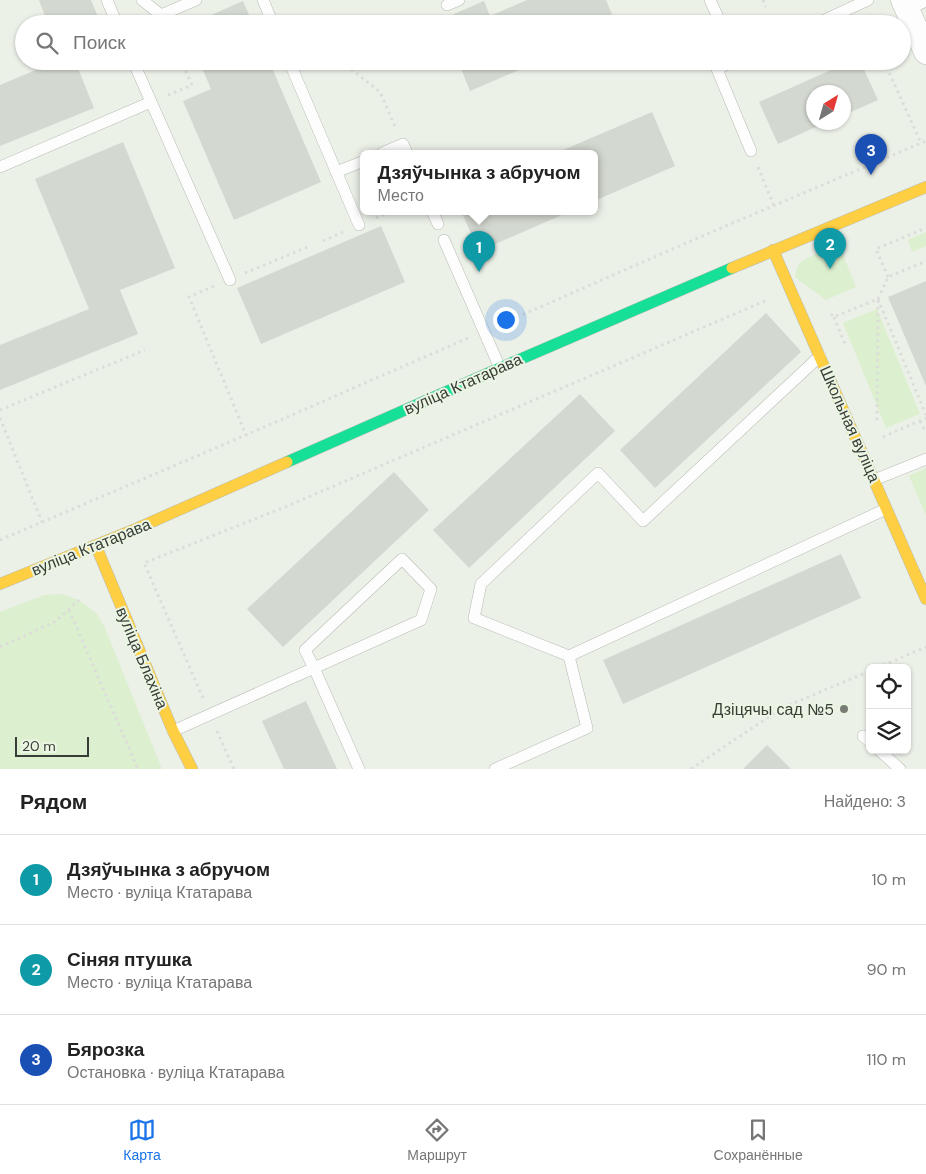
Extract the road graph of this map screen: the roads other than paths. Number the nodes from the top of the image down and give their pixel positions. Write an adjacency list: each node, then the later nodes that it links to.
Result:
1 (107, 0): 10 (lane)
2 (142, 0): 3 (lane)
3 (196, 0)
4 (263, 0): 11 (lane)
5 (459, 0): 9 (lane)
6 (710, 0): 12 (lane)
7 (868, 0): 13 (lane)
8 (912, 4): 14 (street)
9 (447, 5)
10 (113, 15)
11 (269, 15)
12 (717, 15)
13 (836, 15)
14 (926, 52)
15 (137, 70): 18 (lane)
16 (293, 70): 22 (lane)
17 (717, 70): 19 (lane)
18 (151, 102): 21 (lane); 29 (lane)
19 (750, 151)
20 (360, 162): 22 (lane)
21 (0, 167)
22 (336, 172): 26 (lane)
23 (926, 187): 28 (main road, вуліца Ктатарава)
24 (434, 215): 25 (lane)
25 (438, 224)
26 (359, 225)
27 (444, 240): 31 (lane)
28 (773, 250): 30 (main road, Школьная вуліца); 31 (main road, вуліца Ктатарава)
29 (230, 280)
30 (820, 356): 33 (main road, Школьная вуліца); 38 (lane)
31 (500, 368): 35 (main road, вуліца Ктатарава)
32 (926, 459): 33 (lane)
33 (874, 480): 34 (main road, Школьная вуліца)
34 (886, 509): 37 (main road, Школьная вуліца); 38 (lane)
35 (96, 546): 36 (main road, вуліца Ктатарава); 40 (main road, вуліца Блахіна)
36 (0, 584)
37 (926, 599)
38 (569, 656): 44 (lane)
39 (314, 668): 39 (lane); 40 (lane); 43 (lane)
40 (173, 731): 42 (main road, вуліца Блахіна)
41 (883, 754): 45 (lane)
42 (192, 769)
43 (359, 769)
44 (495, 769)
45 (900, 769)

